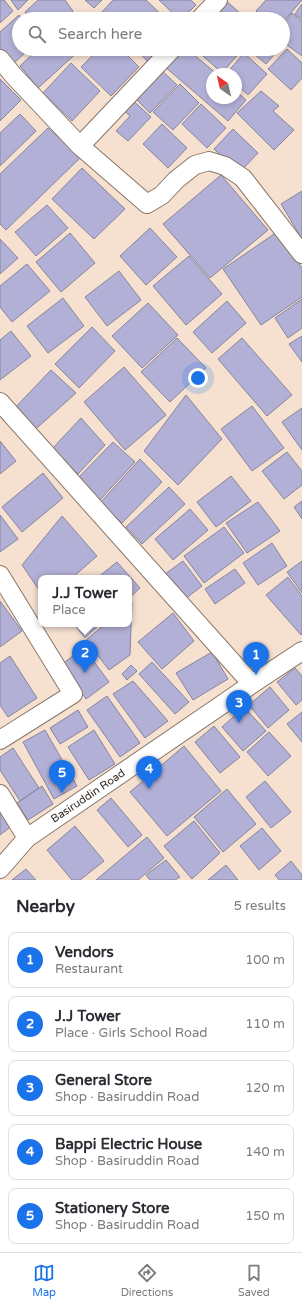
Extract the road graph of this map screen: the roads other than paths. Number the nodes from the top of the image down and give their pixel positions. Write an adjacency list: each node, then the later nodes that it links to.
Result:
1 (218, 0): 2 (street)
2 (207, 12)
3 (165, 56): 5 (street)
4 (0, 59): 5 (street)
5 (80, 146): 6 (street)
6 (302, 254)
7 (0, 402): 10 (street)
8 (0, 575): 11 (street)
9 (302, 651): 10 (street, Basiruddin Road)
10 (252, 684): 13 (street, Basiruddin Road)
11 (0, 740)
12 (0, 794): 13 (street)
13 (27, 838): 14 (street, Basiruddin Road)
14 (0, 869)

